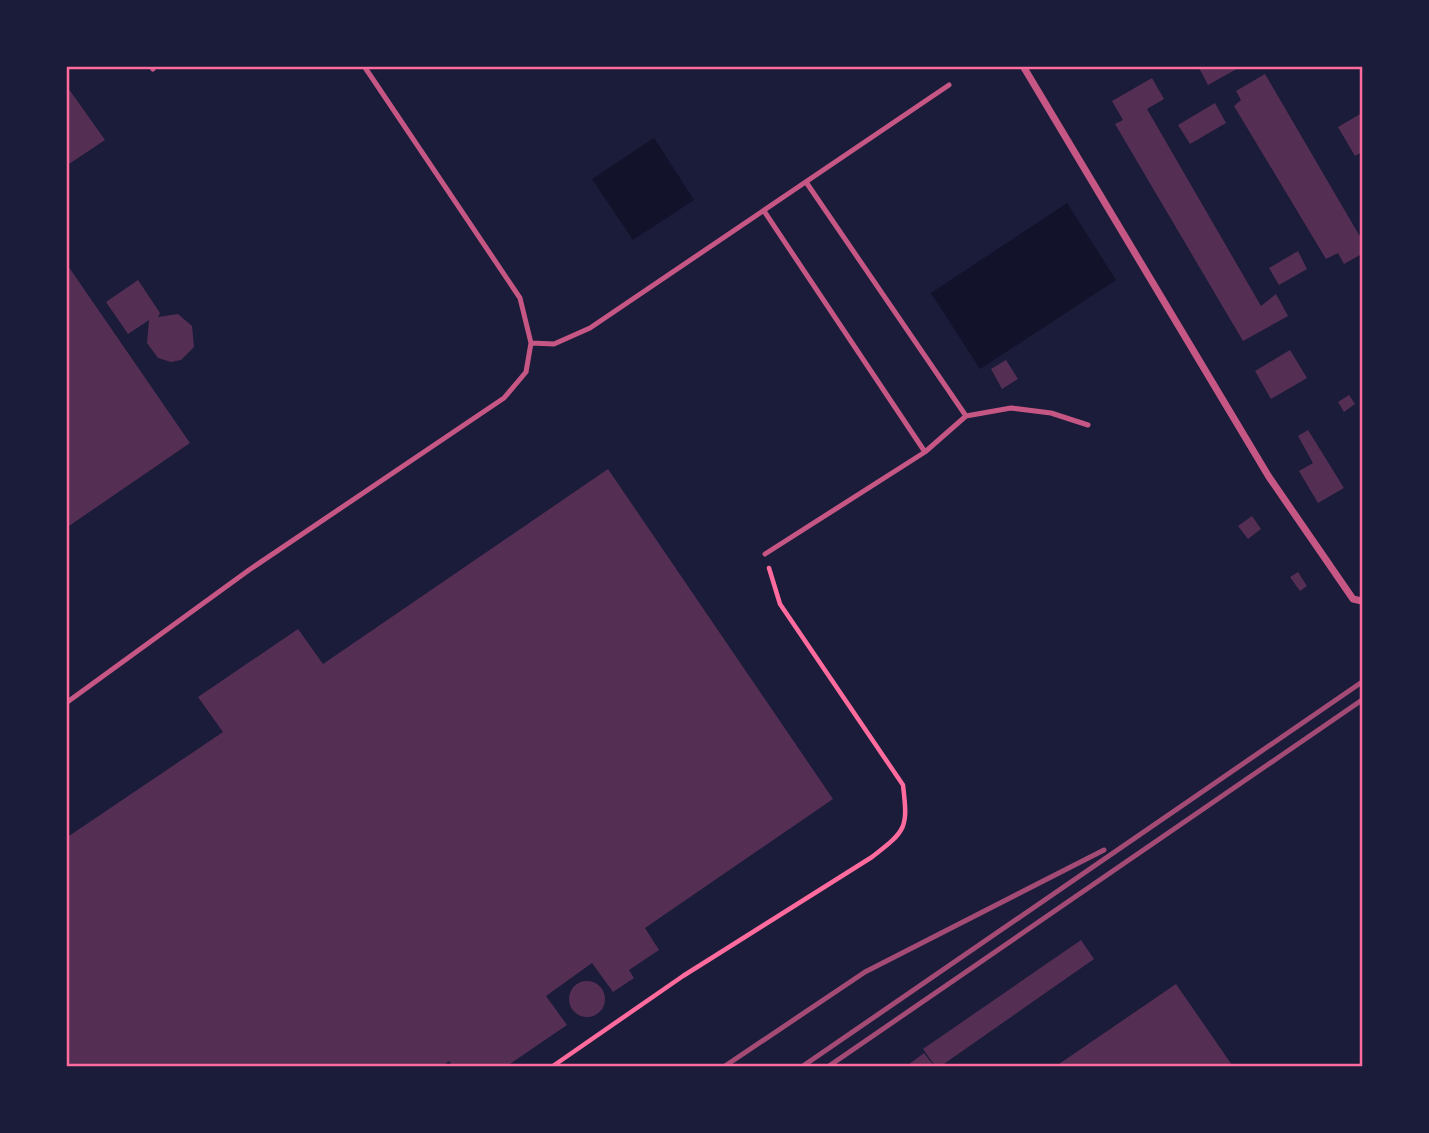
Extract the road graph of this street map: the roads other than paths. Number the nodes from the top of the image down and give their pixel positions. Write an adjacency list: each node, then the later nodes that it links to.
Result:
1 (364, 66): 6 (lane)
2 (1023, 66): 11 (street)
3 (949, 85): 4 (lane)
4 (806, 182): 5 (lane); 7 (lane)
5 (764, 211): 6 (lane); 9 (lane)
6 (531, 343): 12 (lane)
7 (966, 416): 8 (lane); 9 (lane)
8 (1087, 425)
9 (925, 452): 10 (lane)
10 (765, 554)
11 (1363, 601)
12 (66, 703)

